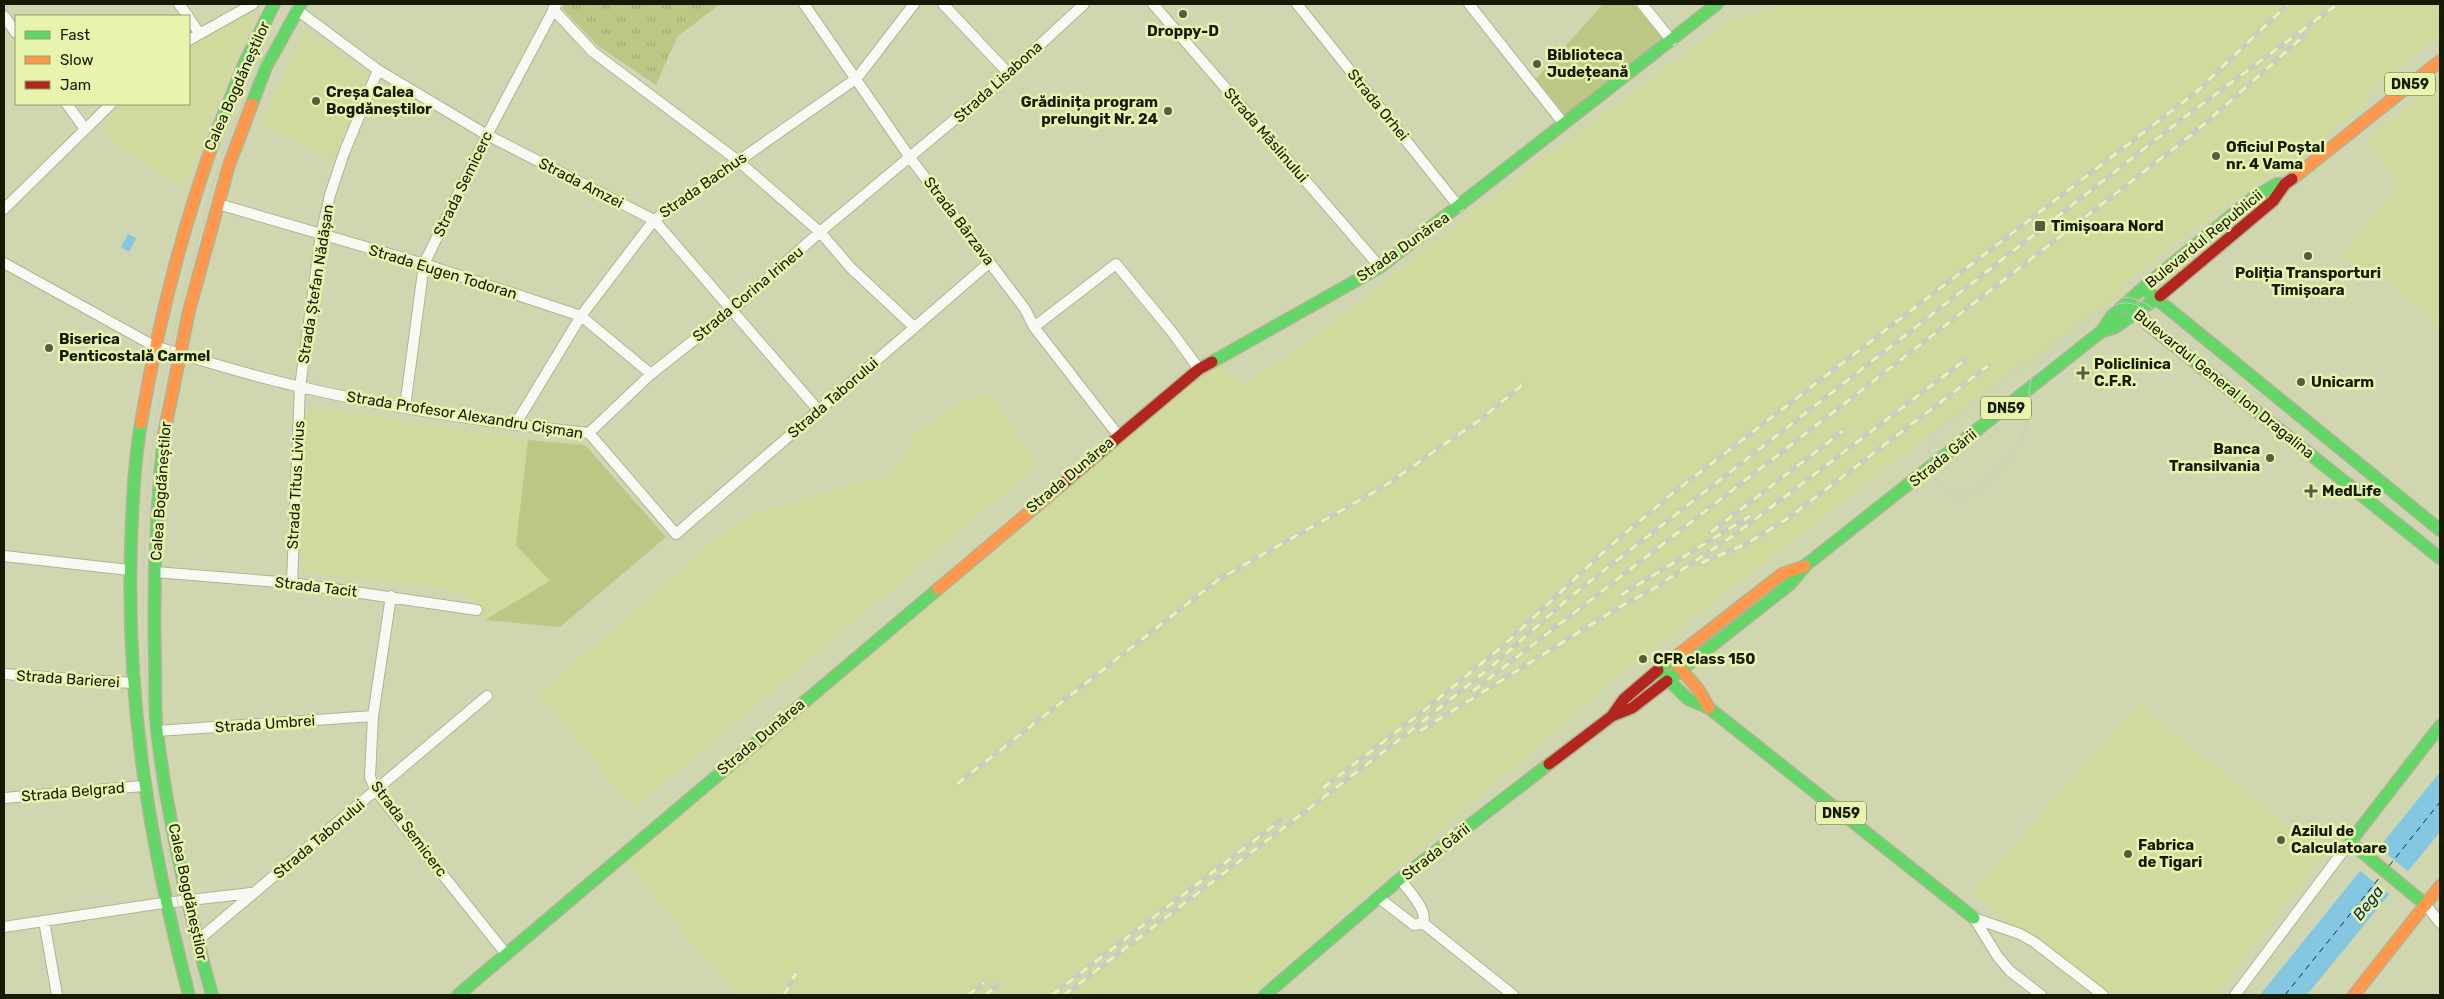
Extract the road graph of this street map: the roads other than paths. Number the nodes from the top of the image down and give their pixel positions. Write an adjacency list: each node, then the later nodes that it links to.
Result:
1 (179, 4): 15 (street)
2 (252, 4): 19 (street)
3 (274, 4): 55 (main road, Calea Bogdăneștilor)
4 (804, 4): 25 (street, Strada Bârzava)
5 (914, 4): 25 (street, Strada Bachus)
6 (943, 4): 24 (street)
7 (1084, 4): 24 (street, Strada Lisabona)
8 (1297, 4): 36 (street, Strada Orhei)
9 (1469, 4): 28 (street)
10 (1642, 4): 21 (street)
11 (1717, 4): 21 (main road, Strada Dunărea)
12 (1154, 5): 45 (street, Strada Măslinului)
13 (555, 6): 30 (street, Strada Semicerc); 32 (street)
14 (299, 7): 23 (street, Strada Amzei); 35 (main road, Calea Bogdăneștilor)
15 (187, 15)
16 (4, 16): 18 (street)
17 (190, 20): 19 (street)
18 (15, 32)
19 (199, 32): 20 (street)
20 (190, 39)
21 (1672, 41): 28 (main road, Strada Dunărea)
22 (2440, 61): 33 (main road, Bulevardul Republicii / DN59)
23 (378, 70): 30 (street, Strada Amzei); 41 (street, Strada Ștefan Nădășan)
24 (1009, 74): 31 (street, Strada Lisabona)
25 (858, 78): 31 (street, Strada Bârzava); 32 (street, Strada Bachus)
26 (68, 105): 29 (street)
27 (110, 105): 29 (street)
28 (1564, 124): 36 (main road, Strada Dunărea)
29 (85, 129): 37 (street)
30 (486, 135): 39 (street, Strada Amzei); 44 (street, Strada Semicerc)
31 (911, 159): 40 (street, Strada Corina Irineu); 42 (street, Strada Bârzava)
32 (737, 160): 39 (street, Strada Bachus); 40 (street)
33 (2285, 184): 34 (main road, Bulevardul Republicii / DN59); 38 (main road, Bulevardul Republicii / DN59)
34 (2253, 198): 38 (main road); 46 (main road, Bulevardul Republicii / DN59)
35 (218, 204): 41 (street, Strada Eugen Todoran); 56 (main road, Calea Bogdăneștilor)
36 (1459, 207): 45 (main road, Strada Dunărea)
37 (4, 209)
38 (2263, 210): 47 (main road, Bulevardul Republicii / DN59)
39 (654, 220): 49 (street, Strada Amzei); 51 (street, Strada Bachus)
40 (820, 232): 49 (street, Strada Corina Irineu); 52 (street)
41 (321, 235): 44 (street, Strada Eugen Todoran); 59 (street, Strada Ștefan Nădășan)
42 (990, 262): 52 (street, Strada Taborului); 53 (street, Strada Bârzava)
43 (4, 263): 55 (street, Strada Profesor Alexandru Cișman)
44 (424, 264): 51 (street, Strada Eugen Todoran); 60 (street, Strada Semicerc)
45 (1380, 267): 57 (main road, Strada Dunărea)
46 (2143, 288): 47 (main road, Bulevardul General Ion Dragalina); 48 (main road, Bulevardul Republicii / DN59)
47 (2156, 299): 50 (main road, Bulevardul Republicii / DN59); 65 (main road, Bulevardul General Ion Dragalina)
48 (2126, 302): 50 (main road, Bulevardul General Ion Dragalina); 54 (main road, Strada Gării / DN59)
49 (732, 310): 58 (street, Strada Corina Irineu); 61 (street, Strada Amzei)
50 (2136, 313): 54 (main road, Strada Gării / DN59); 68 (main road, Bulevardul General Ion Dragalina)
51 (581, 316): 58 (street, Strada Eugen Todoran); 62 (street, Strada Bachus)
52 (914, 327): 61 (street, Strada Taborului)
53 (1034, 327): 57 (street); 64 (street, Strada Bârzava)
54 (2102, 331): 69 (main road, Strada Gării / DN59)
55 (154, 346): 56 (street, Strada Profesor Alexandru Cișman); 70 (main road, Calea Bogdăneștilor)
56 (179, 354): 59 (street, Strada Profesor Alexandru Cișman); 71 (main road, Calea Bogdăneștilor)
57 (1199, 368): 64 (main road, Strada Dunărea)
58 (651, 374): 63 (street, Strada Corina Irineu)
59 (300, 387): 60 (street, Strada Profesor Alexandru Cișman); 72 (street, Strada Titus Livius)
60 (405, 407): 62 (street, Strada Profesor Alexandru Cișman)
61 (819, 411): 66 (street, Strada Taborului)
62 (515, 425): 63 (street, Strada Profesor Alexandru Cișman)
63 (589, 433): 66 (street, Strada Profesor Alexandru Cișman)
64 (1118, 435): 105 (main road, Strada Dunărea)
65 (2440, 530)
66 (676, 534)
67 (4, 556): 70 (street)
68 (2440, 558)
69 (1806, 565): 75 (main road, Strada Gării / DN59); 76 (main road, Strada Gării / DN59)
70 (129, 570): 80 (main road, Calea Bogdăneștilor)
71 (155, 572): 72 (street, Strada Tacit); 86 (main road, Calea Bogdăneștilor)
72 (292, 583): 73 (street, Strada Tacit)
73 (390, 596): 74 (street, Strada Tacit); 83 (street, Strada Semicerc)
74 (477, 610)
75 (1672, 659): 76 (main road, DN59); 77 (main road, Strada Gării / DN59)
76 (1681, 669): 79 (main road, Strada Gării / DN59); 82 (main road, DN59)
77 (1658, 670): 79 (main road, DN59); 84 (main road, Strada Gării)
78 (4, 674): 80 (street, Strada Barierei)
79 (1667, 681): 82 (main road, DN59); 84 (main road, Strada Gării)
80 (132, 683): 87 (main road, Calea Bogdăneștilor)
81 (487, 696): 88 (street, Strada Taborului)
82 (1709, 708): 99 (main road, DN59)
83 (373, 716): 86 (street, Strada Umbrei); 88 (street, Strada Semicerc)
84 (1612, 716): 91 (main road, Strada Gării)
85 (2440, 726): 90 (main road)
86 (156, 731): 95 (main road, Calea Bogdăneștilor)
87 (143, 786): 89 (street, Strada Belgrad); 96 (main road, Calea Bogdăneștilor)
88 (376, 790): 93 (street, Strada Taborului); 105 (street, Strada Semicerc)
89 (4, 798)
90 (2350, 842): 97 (main road); 114 (street)
91 (1400, 879): 94 (main road, Strada Gării); 101 (street)
92 (2440, 886): 97 (main road)
93 (251, 893): 95 (street); 104 (street, Strada Taborului)
94 (1379, 898): 101 (street); 110 (main road, Strada Gării)
95 (188, 901): 96 (street); 104 (main road, Calea Bogdăneștilor)
96 (165, 903): 100 (street); 107 (main road, Calea Bogdăneștilor)
97 (2426, 905): 98 (street); 102 (street); 115 (main road)
98 (2440, 909)
99 (1974, 918): 112 (street); 113 (street)
100 (44, 921): 103 (street); 106 (street)
101 (1424, 923): 111 (street)
102 (2440, 923)
103 (4, 927)
104 (197, 940): 108 (main road, Calea Bogdăneștilor)
105 (506, 954): 109 (main road, Strada Dunărea)
106 (57, 995)
107 (189, 995)
108 (212, 995)
109 (458, 995)
110 (1265, 995)
111 (1513, 995)
112 (2041, 995)
113 (2103, 995)
114 (2235, 995)
115 (2354, 995)

